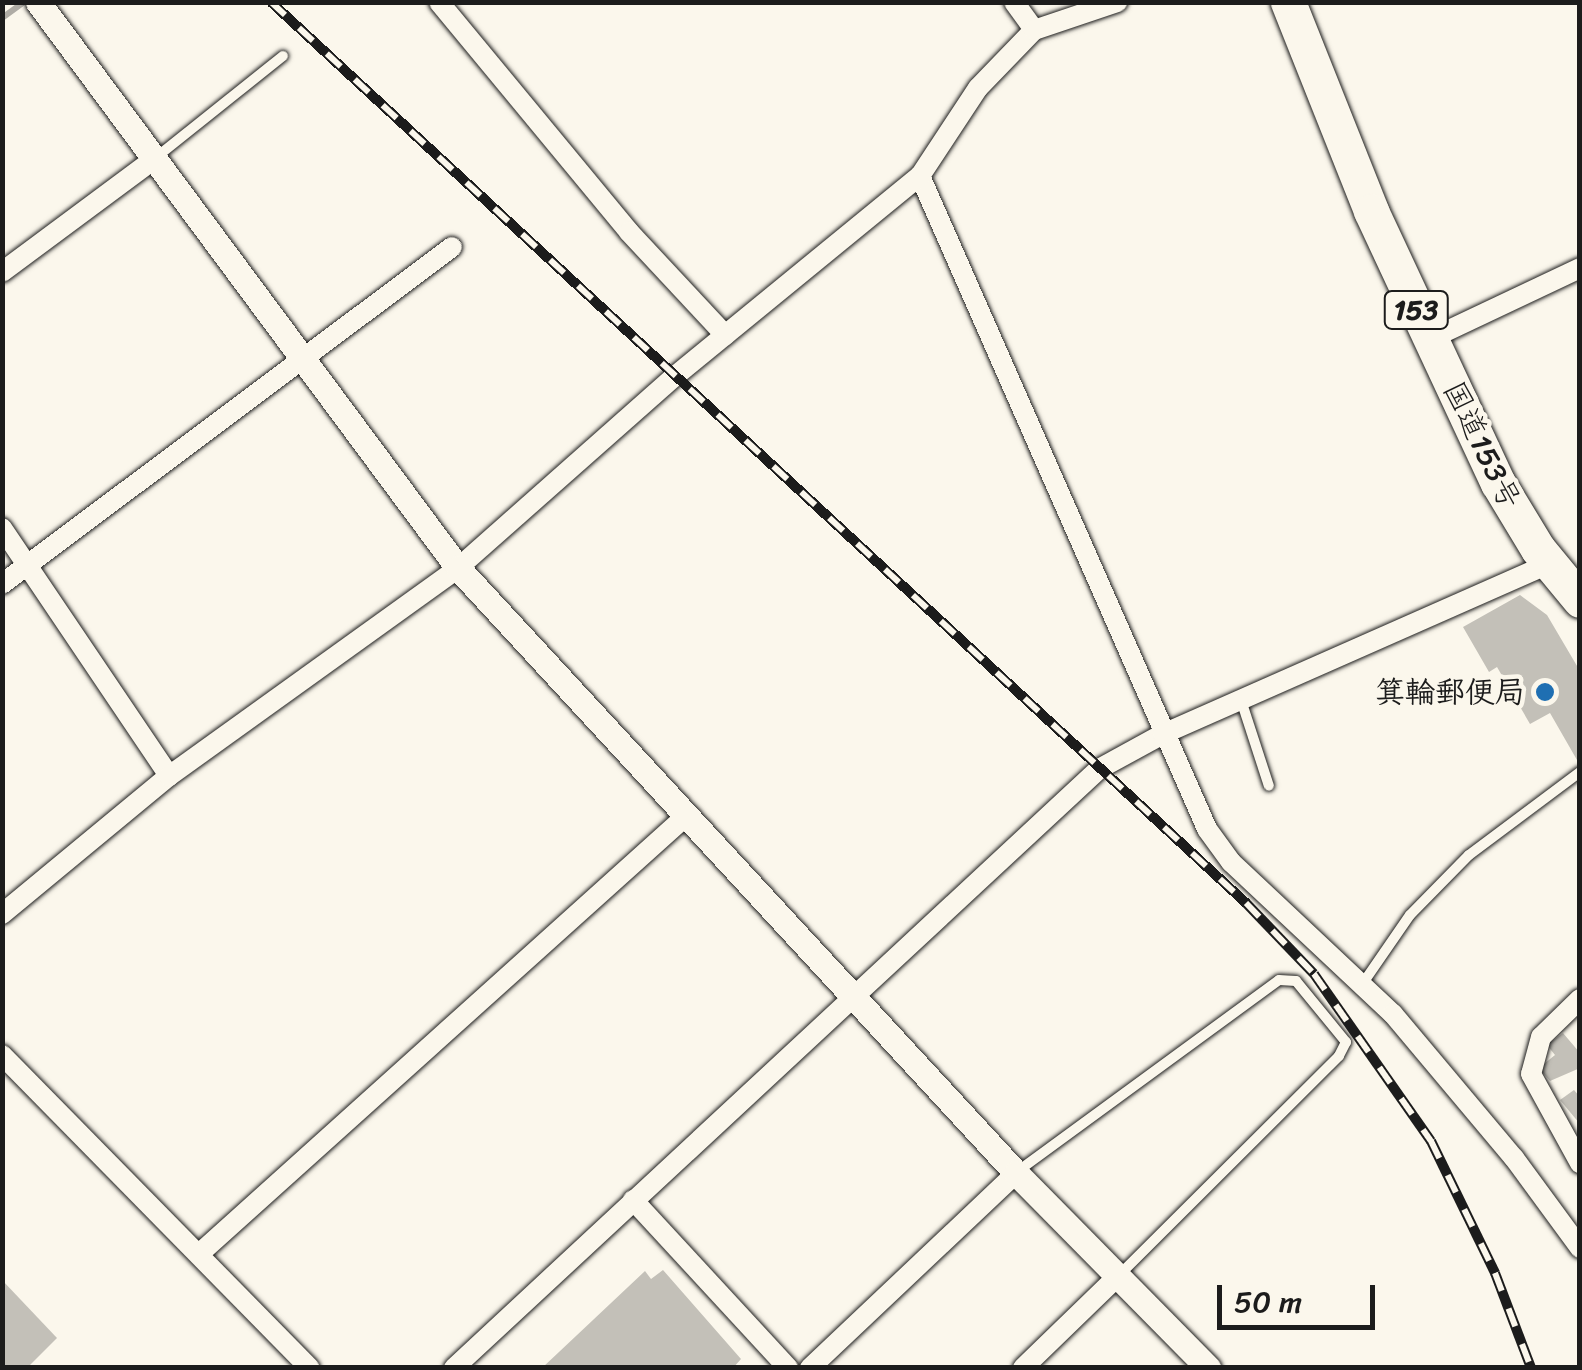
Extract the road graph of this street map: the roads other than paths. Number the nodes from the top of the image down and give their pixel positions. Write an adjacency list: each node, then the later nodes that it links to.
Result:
1 (439, 2): 13 (street)
2 (1014, 2): 6 (street)
3 (1117, 2): 6 (street)
4 (1288, 2): 14 (highway, 国道153号 / 153)
5 (40, 5): 8 (street)
6 (1034, 30): 9 (street)
7 (284, 56): 8 (lane)
8 (154, 160): 12 (street); 15 (street)
9 (920, 176): 13 (street); 23 (street)
10 (452, 248): 15 (street)
11 (1580, 268): 14 (street)
12 (2, 272)
13 (725, 335): 19 (street)
14 (1430, 339): 18 (highway, 国道153号 / 153)
15 (302, 360): 17 (street); 19 (street)
16 (2, 528): 17 (street)
17 (30, 564): 20 (street); 25 (street)
18 (1549, 564): 21 (highway, 国道153号 / 153); 22 (street)
19 (458, 568): 25 (street); 27 (street)
20 (2, 584)
21 (1579, 604)
22 (1241, 700): 23 (street); 26 (lane)
23 (1162, 734): 29 (street); 30 (street)
24 (1580, 772): 29 (lane)
25 (169, 776): 28 (street)
26 (1269, 786)
27 (686, 816): 30 (street); 37 (street)
28 (2, 914)
29 (1360, 988): 36 (street)
30 (853, 998): 34 (street); 35 (street)
31 (1580, 999): 33 (street)
32 (2, 1055): 37 (street)
33 (1580, 1163)
34 (1016, 1172): 38 (street); 38 (lane); 42 (street)
35 (632, 1200): 40 (street); 41 (street)
36 (1580, 1248)
37 (199, 1254): 39 (street)
38 (1120, 1274): 43 (street); 44 (street)
39 (310, 1368)
40 (454, 1368)
41 (788, 1368)
42 (810, 1368)
43 (1023, 1368)
44 (1208, 1368)

